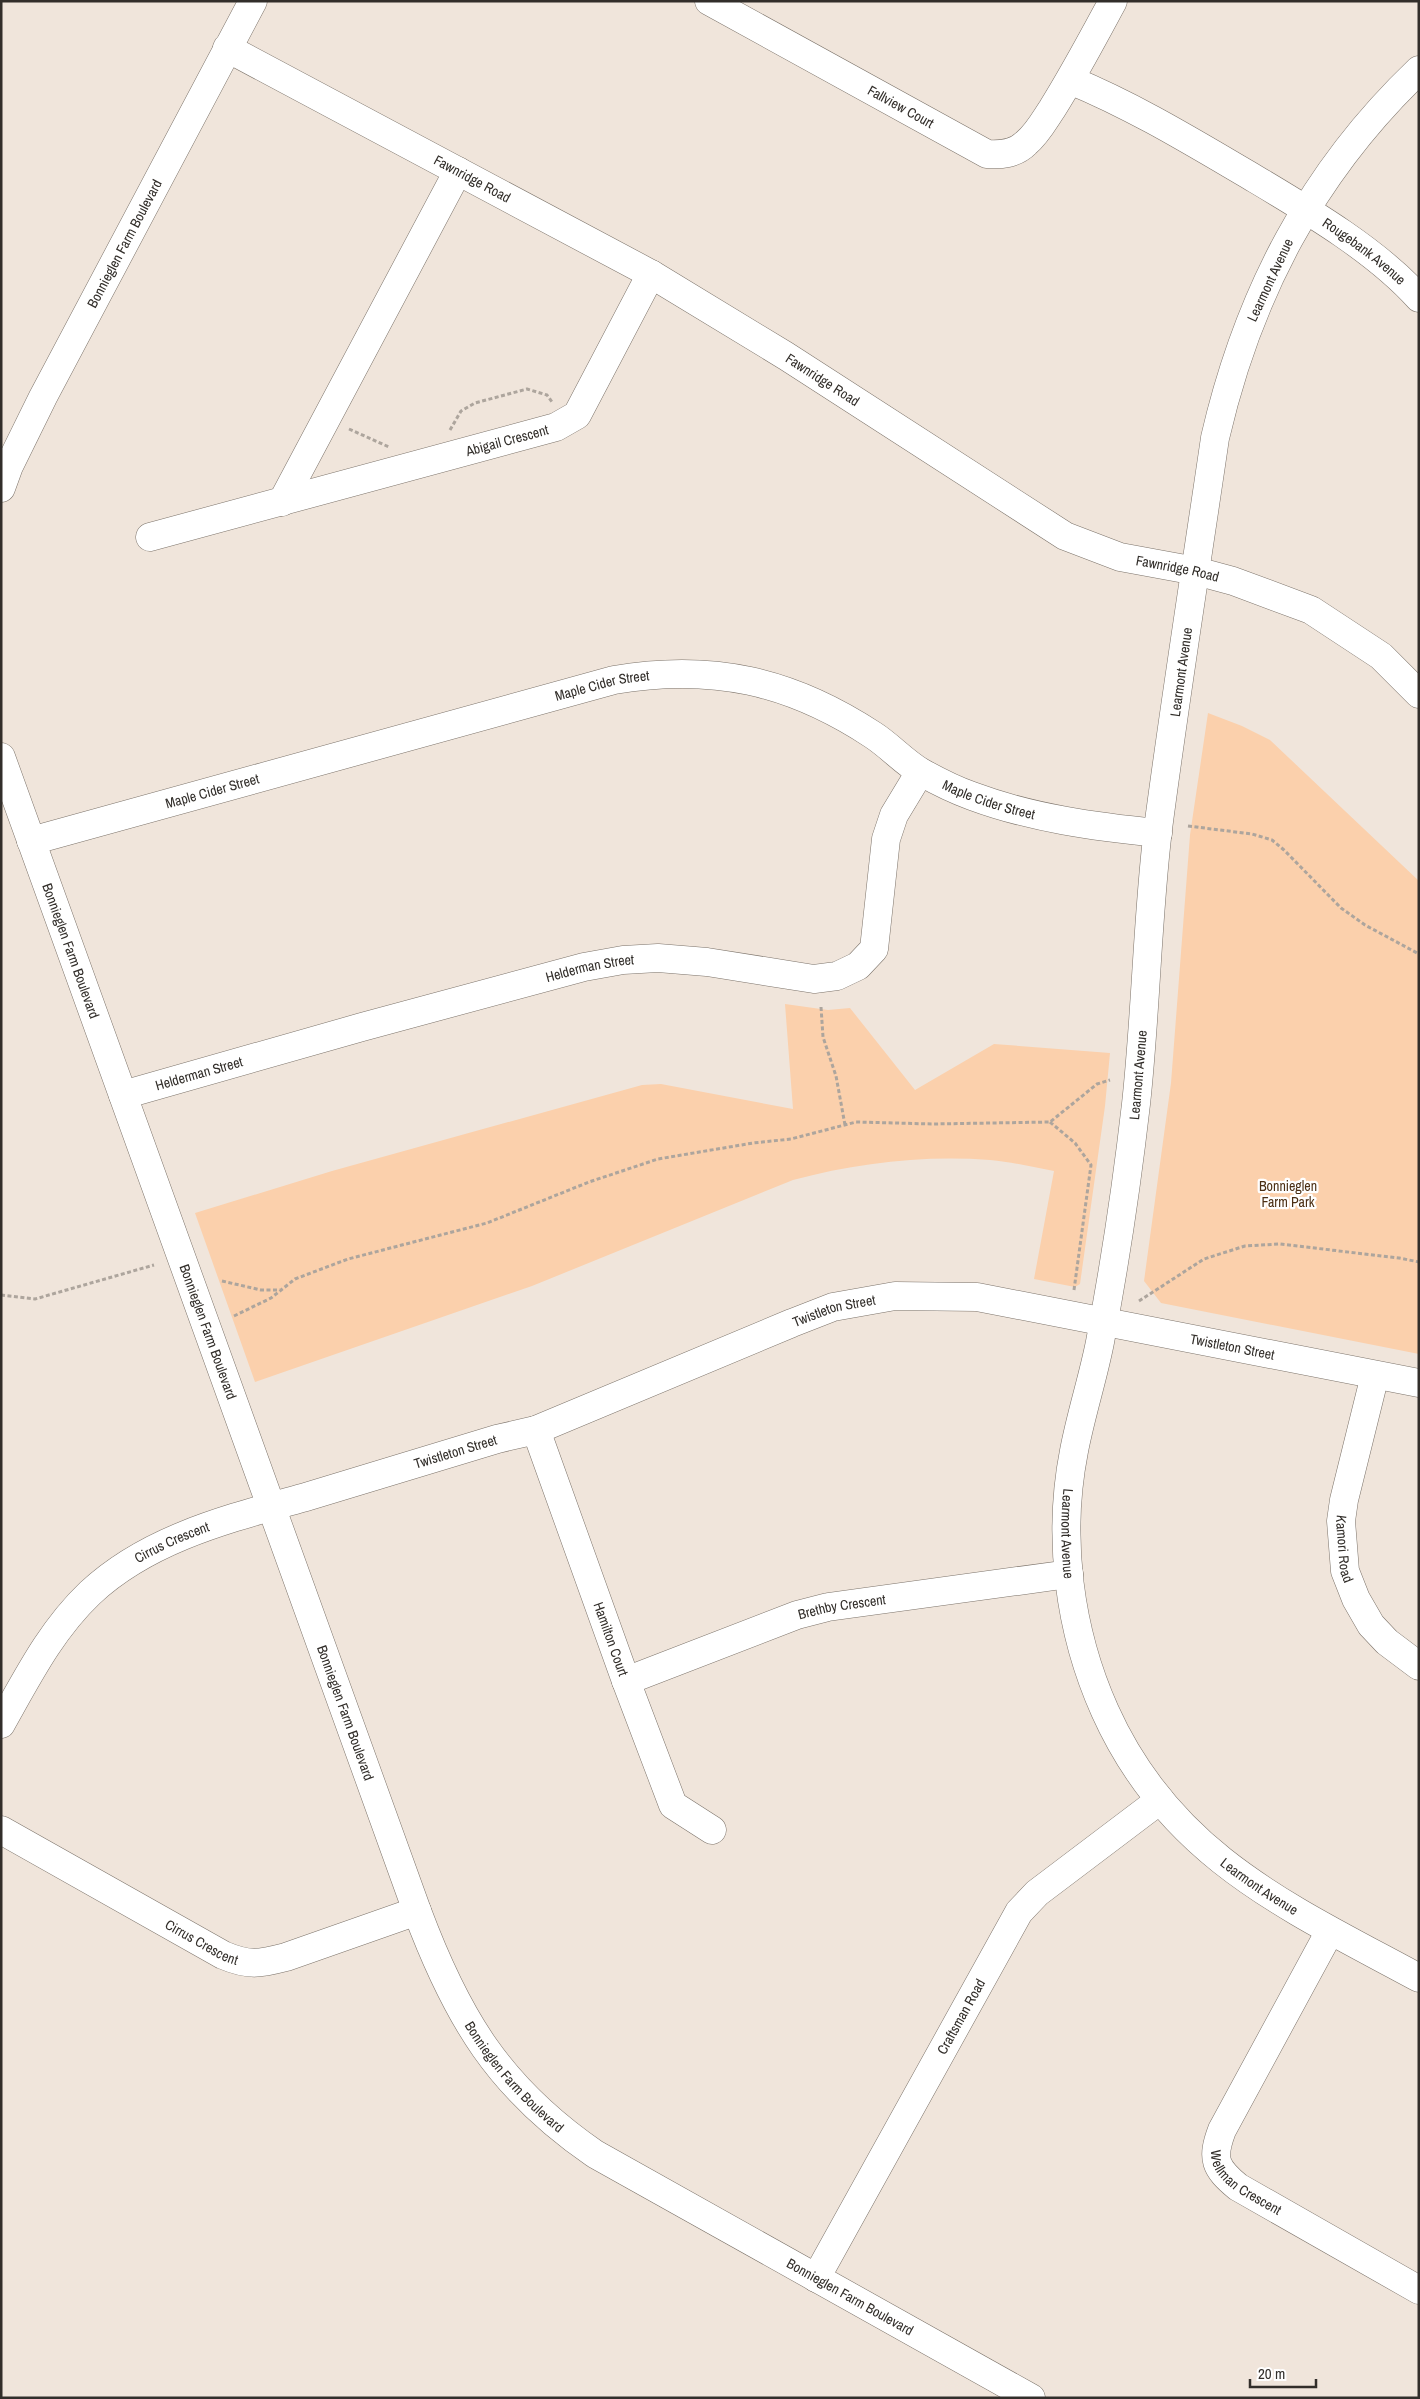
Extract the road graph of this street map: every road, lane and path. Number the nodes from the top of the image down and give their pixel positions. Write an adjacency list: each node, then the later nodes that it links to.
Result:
1 (253, 1): 4 (street, Bonnieglen Farm Boulevard)
2 (709, 1): 6 (street, Fallview Court)
3 (1113, 1): 6 (street, Fallview Court)
4 (227, 48): 7 (street, Fawnridge Road); 15 (street, Bonnieglen Farm Boulevard)
5 (1419, 70): 8 (street, Learmont Avenue)
6 (1070, 80): 8 (street)
7 (458, 171): 9 (street, Fawnridge Road); 16 (street)
8 (1305, 210): 10 (street, Rougebank Avenue); 18 (street, Learmont Avenue)
9 (651, 274): 16 (street, Abigail Crescent); 18 (street, Fawnridge Road)
10 (1419, 298)
11 (553, 402): 13 (path)
12 (342, 426): 14 (path)
13 (449, 432)
14 (396, 446)
15 (1, 488)
16 (282, 502): 17 (street, Abigail Crescent)
17 (150, 537)
18 (1196, 571): 19 (street, Fawnridge Road); 23 (street, Learmont Avenue)
19 (1419, 694)
20 (1, 757): 24 (street, Bonnieglen Farm Boulevard)
21 (920, 772): 23 (street, Maple Cider Street); 24 (street, Maple Cider Street); 28 (street, Helderman Street)
22 (1188, 826): 25 (path)
23 (1158, 833): 39 (street, Learmont Avenue)
24 (31, 841): 28 (street, Bonnieglen Farm Boulevard)
25 (1419, 954)
26 (821, 1007): 30 (path)
27 (1110, 1080): 29 (path)
28 (123, 1095): 43 (street, Bonnieglen Farm Boulevard)
29 (1050, 1122): 30 (path); 35 (path)
30 (845, 1125): 34 (path)
31 (1419, 1262): 37 (path)
32 (154, 1265): 36 (path)
33 (222, 1282): 34 (path)
34 (282, 1290): 38 (path)
35 (1082, 1291)
36 (1, 1295)
37 (1138, 1301)
38 (234, 1316)
39 (1104, 1322): 40 (street, Twistleton Street); 42 (street, Twistleton Street); 44 (street, Learmont Avenue)
40 (1375, 1375): 41 (street, Twistleton Street); 45 (street, Kamori Road)
41 (1419, 1384)
42 (536, 1430): 43 (street, Twistleton Street); 46 (street, Hamilton Court)
43 (272, 1506): 47 (street, Cirrus Crescent); 51 (street, Bonnieglen Farm Boulevard)
44 (1069, 1574): 46 (street, Brethby Crescent); 48 (street, Learmont Avenue)
45 (1419, 1666)
46 (626, 1681): 50 (street, Hamilton Court)
47 (1, 1724)
48 (1160, 1800): 52 (street, Learmont Avenue); 54 (street, Craftsman Road)
49 (1, 1830): 51 (street, Cirrus Crescent)
50 (712, 1830)
51 (417, 1911): 54 (street, Bonnieglen Farm Boulevard)
52 (1330, 1931): 53 (street, Learmont Avenue); 55 (street, Wellman Crescent)
53 (1419, 1978)
54 (816, 2278): 56 (street, Bonnieglen Farm Boulevard)
55 (1419, 2290)
56 (1031, 2398)

